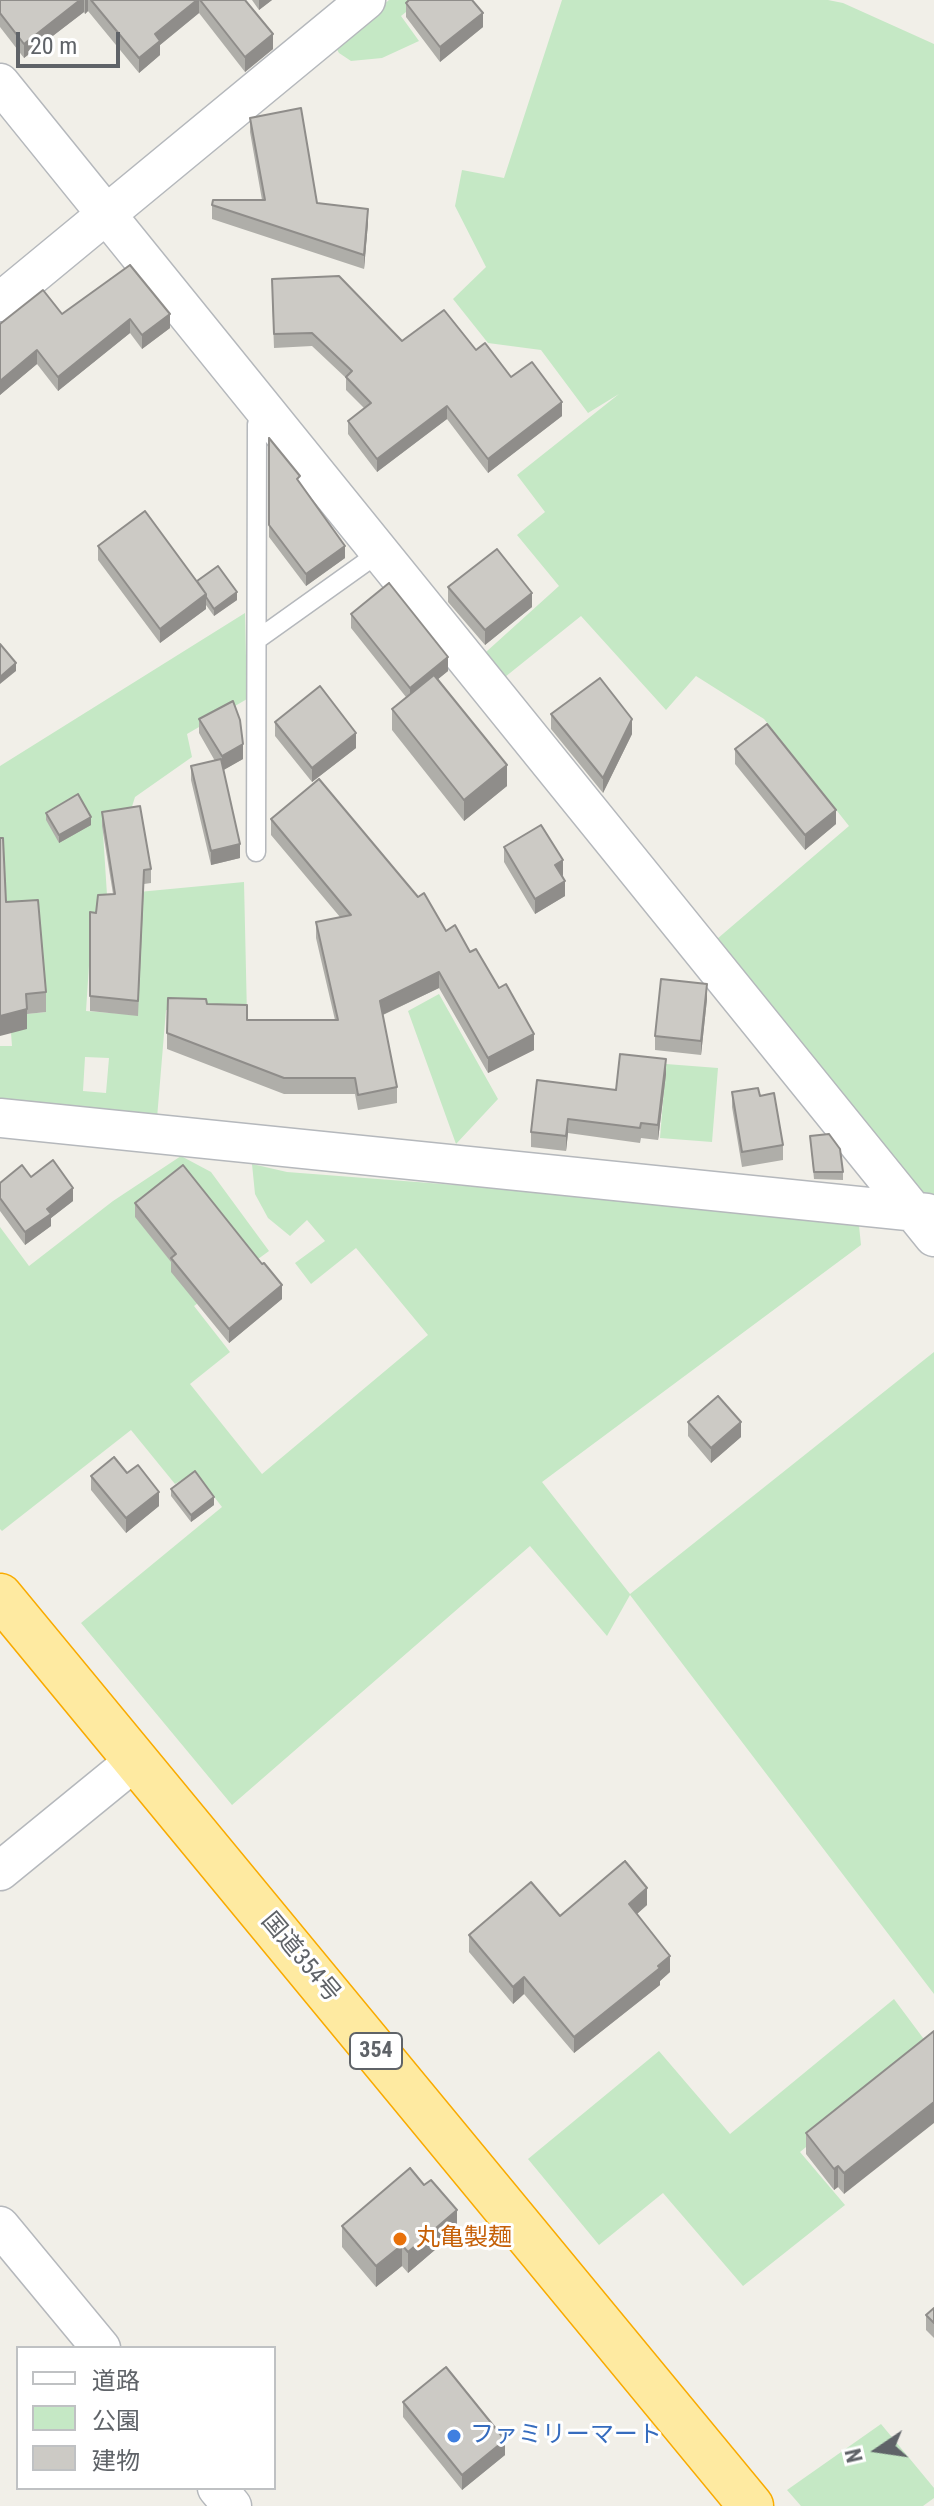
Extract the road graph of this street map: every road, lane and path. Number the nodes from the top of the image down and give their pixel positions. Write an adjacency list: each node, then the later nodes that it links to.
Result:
1 (366, 0): 3 (street)
2 (0, 83): 3 (street)
3 (106, 214): 4 (street); 5 (street)
4 (0, 302)
5 (268, 414): 6 (street); 7 (lane)
6 (380, 552): 7 (lane); 10 (street)
7 (258, 639): 8 (lane)
8 (256, 852)
9 (0, 1118): 10 (street)
10 (927, 1220)
11 (0, 1596): 12 (highway, 国道354号 / 354)
12 (136, 1760): 13 (street); 18 (highway, 国道354号 / 354)
13 (0, 1871)
14 (0, 2226): 15 (street)
15 (99, 2346)
16 (219, 2490): 17 (street)
17 (232, 2506)
18 (751, 2506)

